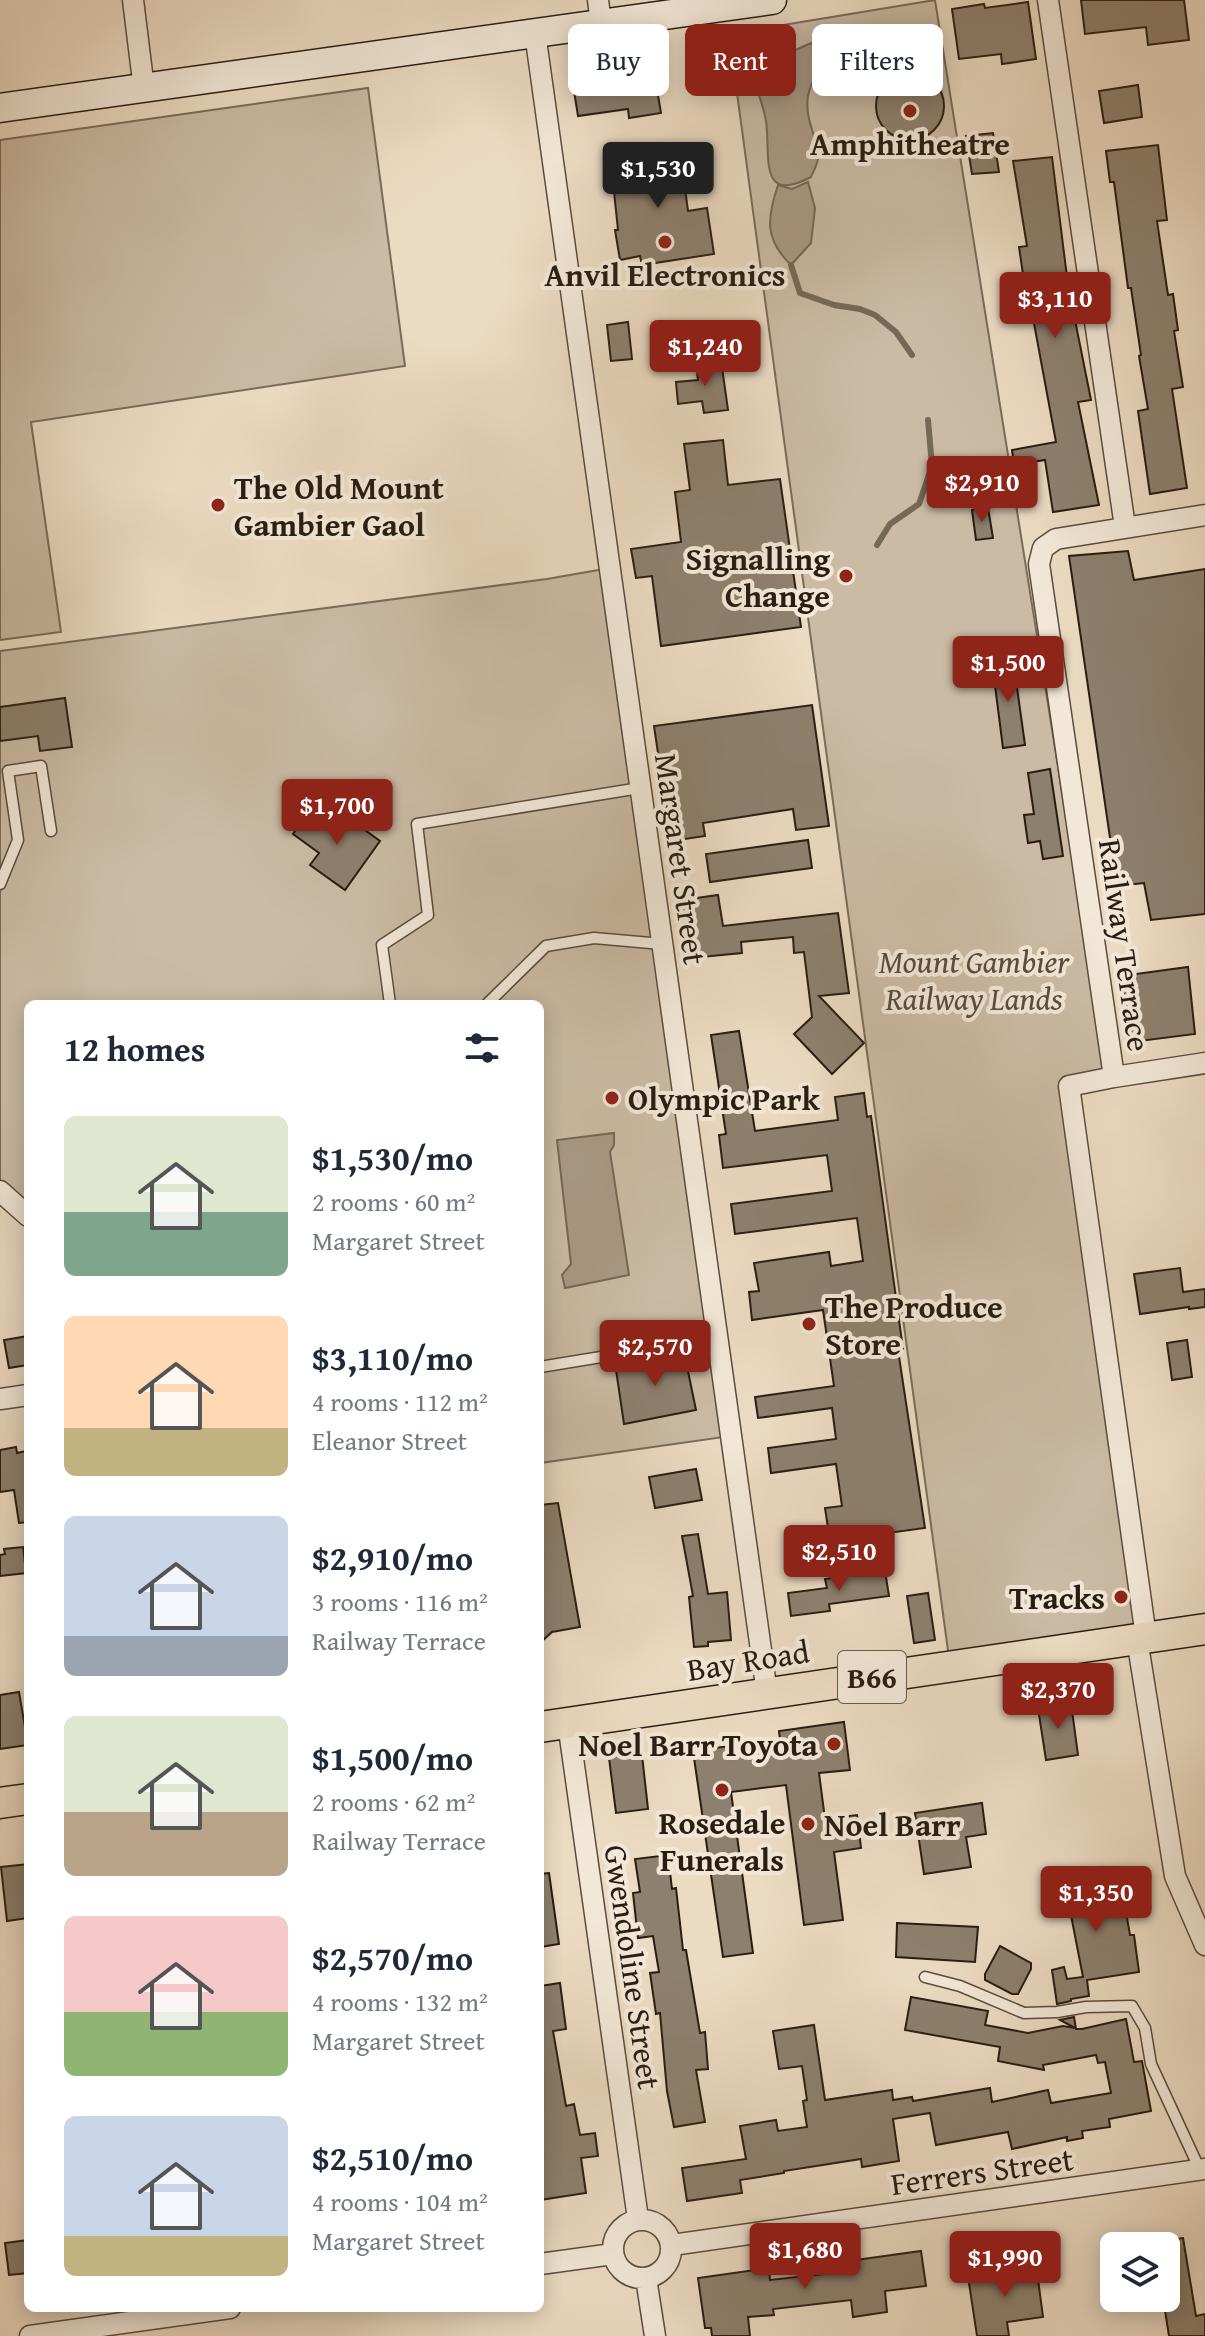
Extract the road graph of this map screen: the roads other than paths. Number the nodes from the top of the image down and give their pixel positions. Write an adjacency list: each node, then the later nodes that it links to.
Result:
1 (133, 0): 6 (street)
2 (772, 0): 4 (street)
3 (1048, 0): 9 (street)
4 (599, 12): 5 (street)
5 (535, 33): 6 (street); 10 (street, Margaret Street)
6 (144, 89): 7 (street)
7 (0, 108)
8 (1205, 515): 9 (street, Railway Terrace)
9 (1125, 527): 17 (street, Railway Terrace)
10 (640, 788): 13 (street, Margaret Street); 14 (lane)
11 (51, 831): 12 (lane)
12 (0, 884)
13 (662, 944): 15 (lane); 20 (street, Margaret Street)
14 (389, 1000)
15 (491, 1000)
16 (1205, 1063): 17 (street)
17 (1114, 1077): 25 (street, Railway Terrace)
18 (0, 1191): 19 (street)
19 (24, 1212)
20 (717, 1338): 21 (lane); 26 (street, Margaret Street)
21 (544, 1366)
22 (24, 1396): 23 (street)
23 (0, 1399)
24 (1205, 1629): 25 (main road, Bay Road / B66)
25 (1142, 1638): 26 (main road, Bay Road / B66); 30 (street)
26 (767, 1693): 27 (main road, Bay Road / B66)
27 (554, 1725): 33 (street, Gwendoline Street)
28 (24, 1800): 29 (main road)
29 (0, 1803)
30 (1205, 1945)
31 (925, 1977): 32 (lane)
32 (1202, 2170): 34 (street, Ferrers Street)
33 (638, 2219): 34 (street); 35 (street)
34 (672, 2245): 37 (street)
35 (613, 2254): 36 (street); 37 (street)
36 (544, 2263)
37 (646, 2278): 40 (street)
38 (201, 2312): 39 (street)
39 (30, 2336)
40 (655, 2336)

